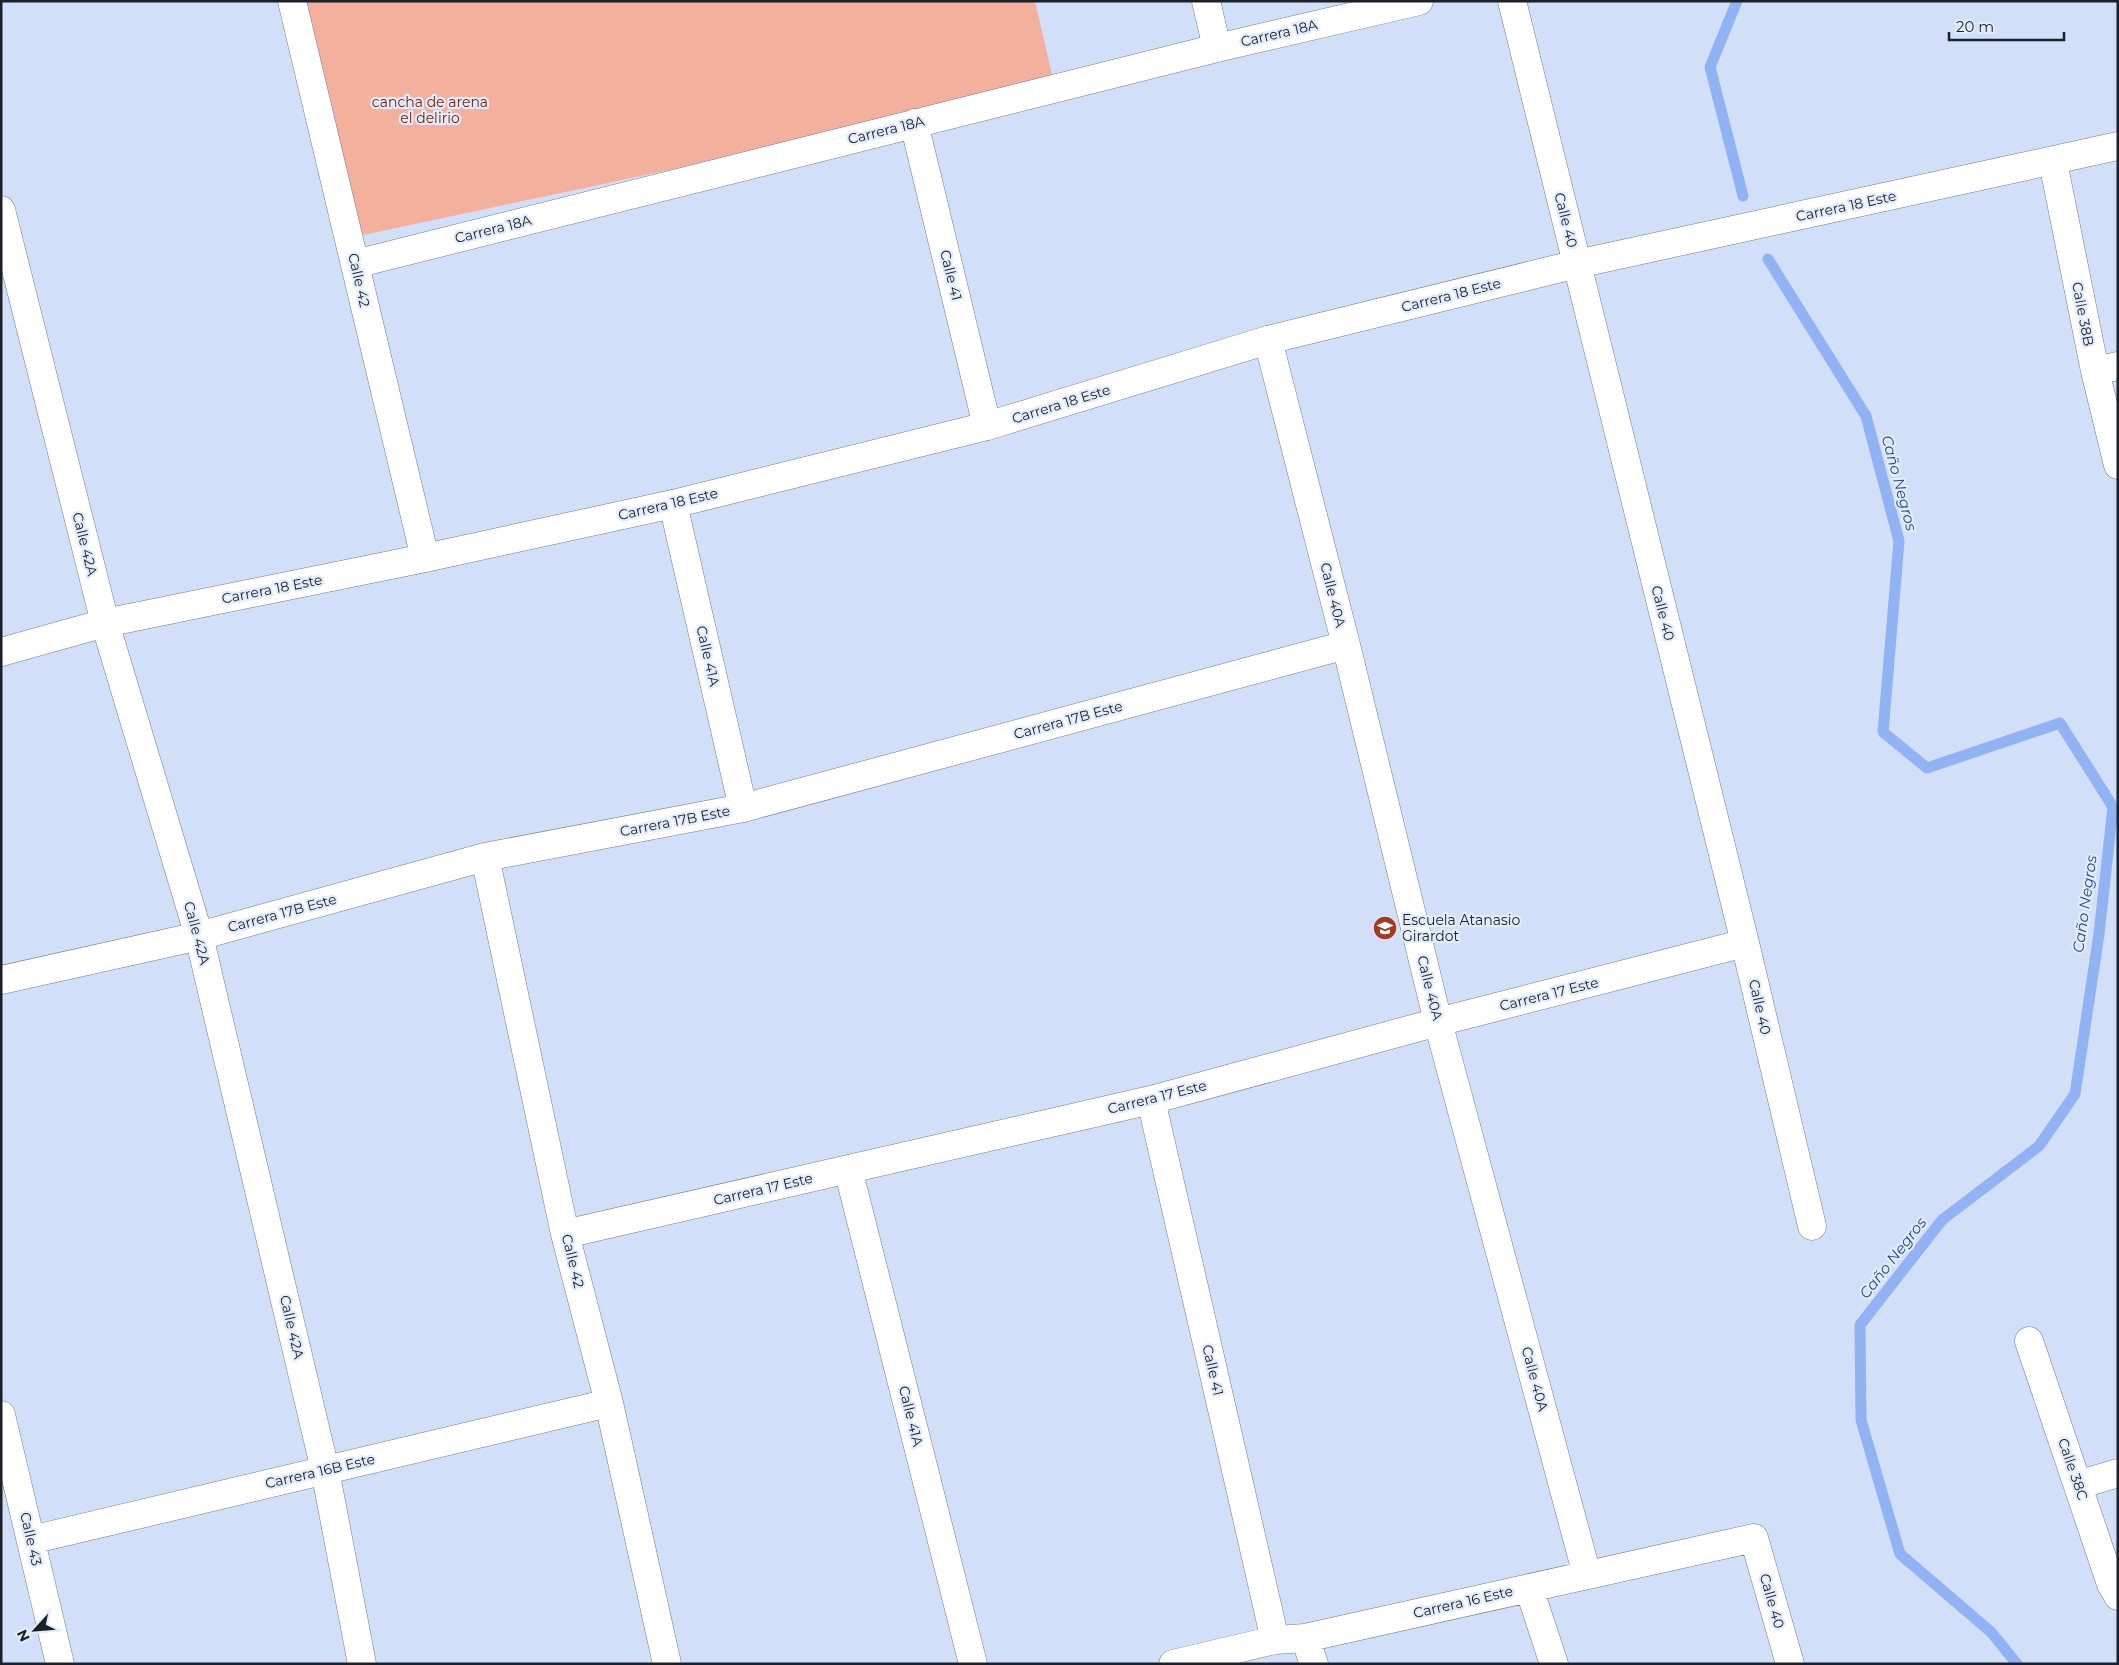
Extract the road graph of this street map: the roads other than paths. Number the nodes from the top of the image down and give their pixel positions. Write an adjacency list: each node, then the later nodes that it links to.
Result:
1 (292, 1): 10 (street, Calle 42)
2 (1206, 1): 5 (street)
3 (1418, 1): 5 (street, Carrera 18A)
4 (1512, 1): 11 (street, Calle 40)
5 (1216, 48): 6 (street, Carrera 18A)
6 (914, 123): 10 (street, Carrera 18A); 14 (street, Calle 41)
7 (2118, 146): 8 (street, Carrera 18 Este)
8 (2053, 162): 11 (street, Carrera 18 Este); 13 (street, Calle 38B)
9 (1, 210): 18 (street, Calle 42A)
10 (355, 264): 17 (street, Calle 42)
11 (1577, 264): 12 (street, Carrera 18 Este); 24 (street, Calle 40)
12 (1268, 340): 14 (street, Carrera 18 Este); 19 (street, Calle 40A)
13 (2106, 368): 15 (street, Calle 38B)
14 (987, 426): 16 (street, Carrera 18 Este)
15 (2118, 465)
16 (674, 504): 17 (street, Carrera 18 Este); 21 (street, Calle 41A)
17 (425, 558): 18 (street, Carrera 18 Este)
18 (105, 622): 20 (street, Carrera 18 Este); 23 (street, Calle 42A)
19 (1346, 645): 21 (street, Carrera 17B Este); 26 (street, Calle 40A)
20 (1, 652)
21 (743, 808): 22 (street, Carrera 17B Este)
22 (485, 857): 23 (street, Carrera 17B Este); 30 (street, Calle 42)
23 (199, 936): 25 (street, Carrera 17B Este); 34 (street, Calle 42A)
24 (1745, 944): 26 (street, Carrera 17 Este); 29 (street, Calle 40)
25 (1, 980)
26 (1438, 1022): 27 (street, Carrera 17 Este); 39 (street, Calle 40A)
27 (1151, 1100): 28 (street, Carrera 17 Este); 43 (street, Calle 41)
28 (848, 1169): 30 (street, Carrera 17 Este); 47 (street, Calle 41A)
29 (1812, 1226)
30 (566, 1234): 32 (street, Calle 42)
31 (2029, 1341): 36 (street, Calle 38C)
32 (609, 1403): 34 (street, Carrera 16B Este); 46 (street, Calle 42)
33 (2, 1424): 38 (street, Calle 43)
34 (325, 1470): 38 (street, Carrera 16B Este); 45 (street, Calle 42A)
35 (2118, 1473): 36 (street)
36 (2078, 1485): 41 (street, Calle 38C)
37 (1754, 1538): 39 (street, Carrera 16 Este); 51 (street, Calle 40)
38 (31, 1540): 44 (street, Calle 43)
39 (1587, 1575): 40 (street, Carrera 16 Este)
40 (1530, 1588): 42 (street, Carrera 16 Este); 50 (street)
41 (2118, 1596)
42 (1305, 1638): 43 (street, Carrera 16 Este); 49 (street)
43 (1275, 1640): 48 (street, Carrera 16 Este)
44 (60, 1664)
45 (362, 1664)
46 (667, 1664)
47 (973, 1664)
48 (1173, 1664)
49 (1314, 1664)
50 (1554, 1664)
51 (1790, 1664)

